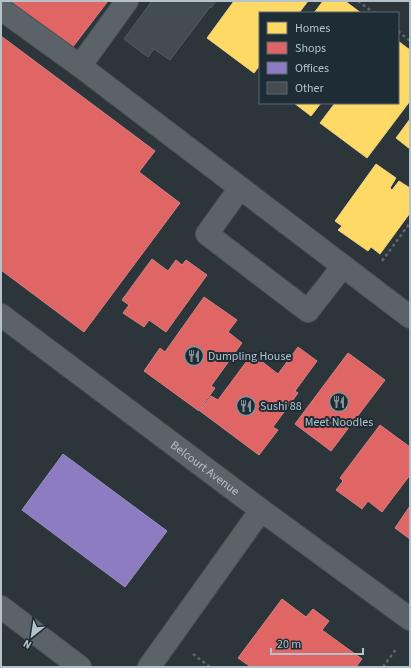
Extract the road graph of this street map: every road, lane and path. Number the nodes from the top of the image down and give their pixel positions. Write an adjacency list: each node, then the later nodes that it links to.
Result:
1 (127, 1): 7 (street)
2 (358, 1): 4 (path)
3 (1, 9): 7 (street)
4 (373, 12)
5 (399, 32): 6 (path)
6 (410, 40)
7 (80, 66): 8 (street)
8 (240, 188): 11 (street); 11 (street)
9 (410, 223): 10 (path)
10 (382, 261)
11 (342, 266): 13 (street)
12 (1, 315): 14 (street, Belcourt Avenue)
13 (410, 317)
14 (261, 510): 16 (street, Belcourt Avenue); 19 (street)
15 (1, 608): 18 (street)
16 (408, 613)
17 (397, 648): 20 (path)
18 (80, 667)
19 (149, 667)
20 (383, 667)

